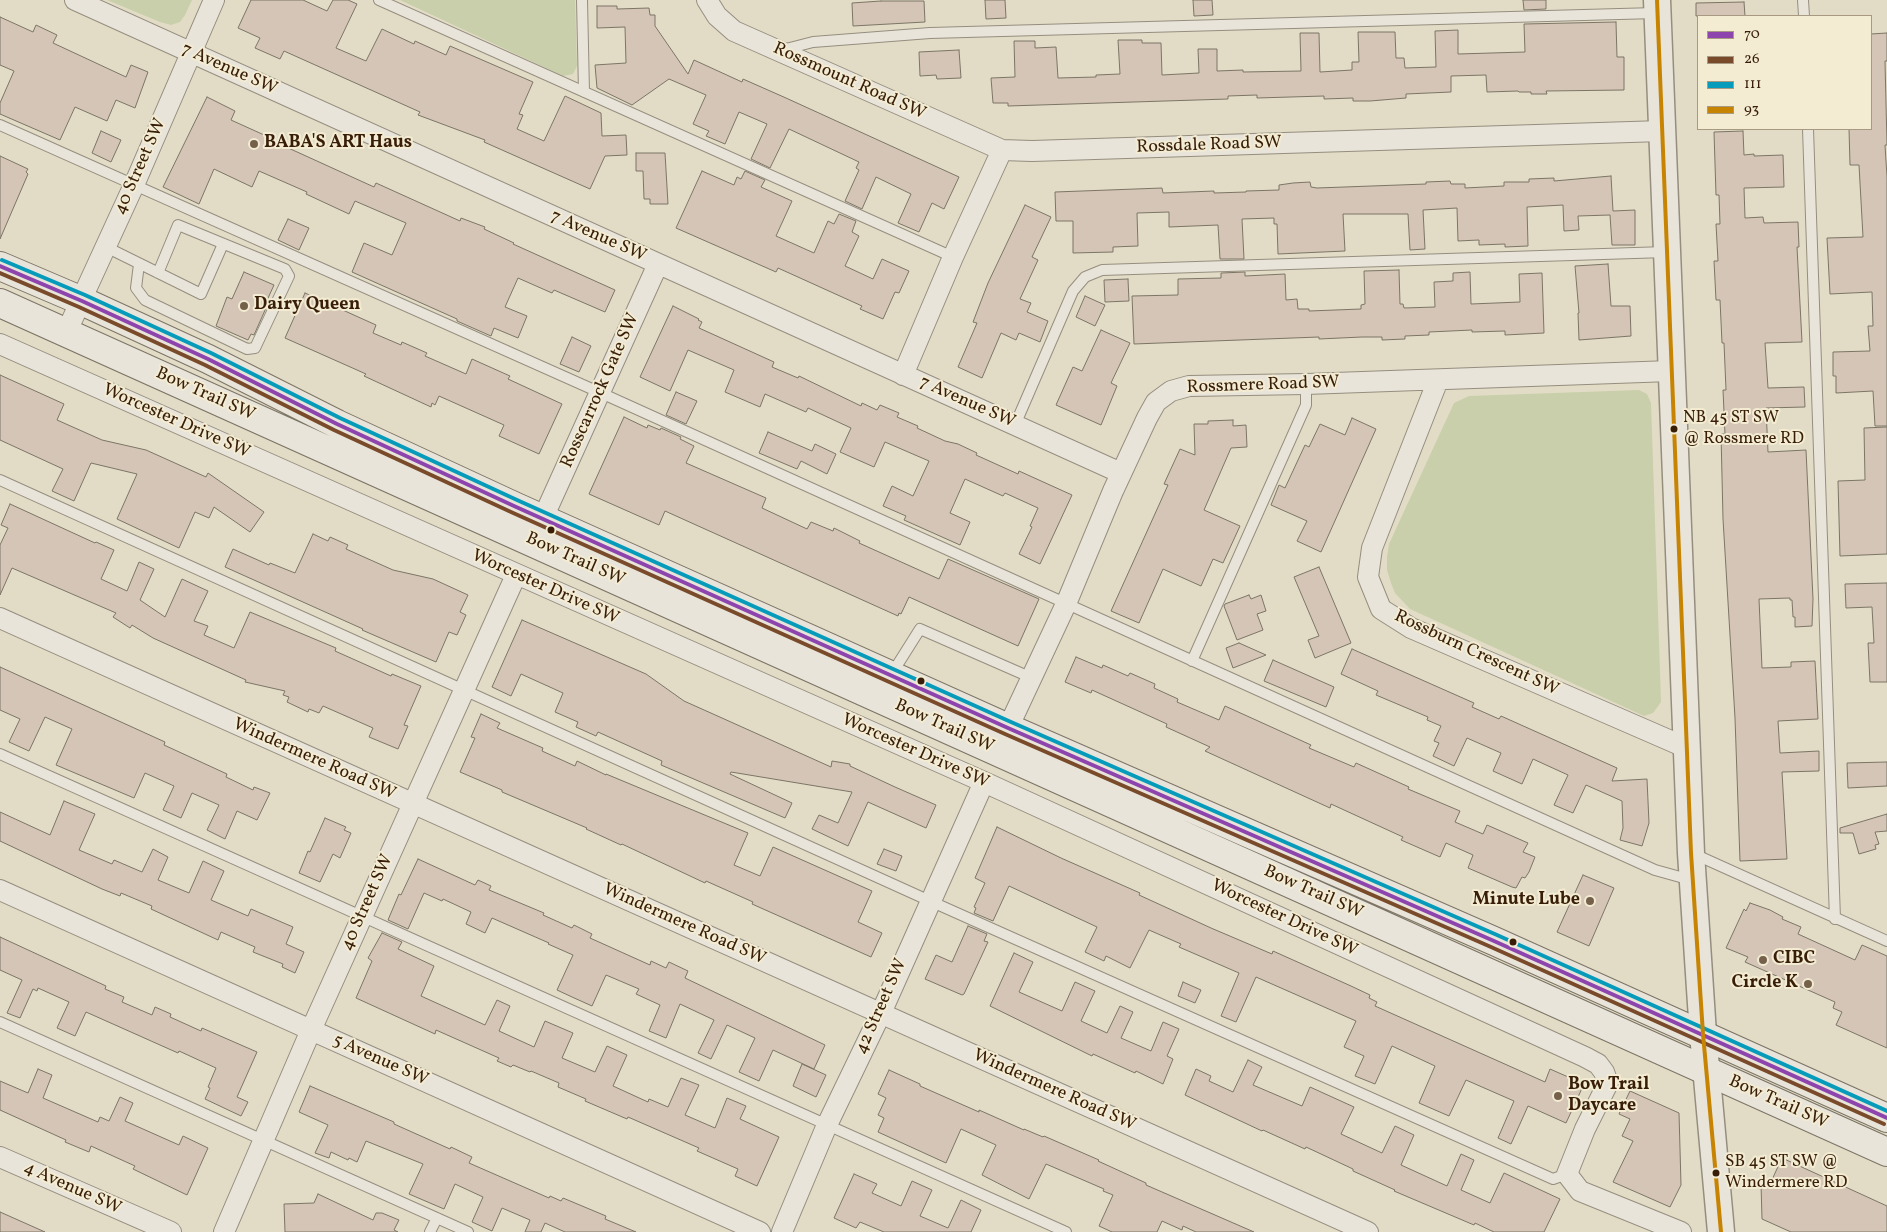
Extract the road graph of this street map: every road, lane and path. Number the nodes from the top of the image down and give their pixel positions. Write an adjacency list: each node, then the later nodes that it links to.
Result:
1 (75, 0): 10 (street, 7 Avenue SW)
2 (214, 0): 10 (street, 40 Street SW)
3 (379, 0): 11 (lane)
4 (582, 0): 11 (lane)
5 (707, 0): 9 (street, Rossmount Road SW)
6 (1803, 0): 8 (lane)
7 (1657, 6): 9 (lane); 14 (street)
8 (1804, 15)
9 (778, 50): 15 (street, Rossmount Road SW)
10 (191, 54): 16 (street, 40 Street SW); 22 (street, 7 Avenue SW)
11 (584, 92): 20 (lane)
12 (0, 125): 16 (lane)
13 (1808, 130): 55 (lane)
14 (1662, 131): 15 (street, Rossdale Road SW); 19 (street)
15 (1002, 150): 20 (street)
16 (134, 185): 18 (street, 40 Street SW); 33 (lane)
17 (223, 244): 21 (lane); 24 (lane); 24 (lane)
18 (106, 247): 21 (lane); 25 (street, 40 Street SW)
19 (1666, 252): 29 (street); 34 (lane)
20 (953, 257): 30 (street)
21 (139, 264): 24 (lane)
22 (658, 264): 30 (street, 7 Avenue SW); 33 (street, Rosscarrock Gate SW)
23 (0, 266): 25 (main road, Bow Trail SW)
24 (158, 273)
25 (82, 301): 27 (street, 40 Street SW); 37 (main road, Bow Trail SW)
26 (0, 303): 27 (main road, Bow Trail SW)
27 (66, 333): 61 (main road, Bow Trail SW)
28 (0, 344): 38 (street, Worcester Drive SW)
29 (1671, 371): 31 (street, Rossmere Road SW); 46 (street)
30 (903, 375): 34 (street, 7 Avenue SW)
31 (1438, 380): 32 (street, Rossmere Road SW); 46 (street, Rossburn Crescent SW)
32 (1306, 384): 35 (street, Rossmere Road SW); 41 (lane)
33 (601, 393): 37 (street, Rosscarrock Gate SW); 39 (lane)
34 (1015, 425): 35 (street, 7 Avenue SW)
35 (1121, 473): 39 (street, Rossmere Road SW)
36 (0, 480): 44 (lane)
37 (543, 518): 42 (main road, Bow Trail SW)
38 (516, 575): 44 (street, 40 Street SW); 48 (street, Worcester Drive SW)
39 (1066, 604): 41 (lane); 43 (street, Rossmere Road SW)
40 (0, 618): 49 (street, Windermere Road SW)
41 (1192, 661): 51 (lane)
42 (891, 675): 43 (lane); 45 (main road, Bow Trail SW)
43 (1032, 678): 45 (street, Rossmere Road SW)
44 (462, 690): 49 (street, 40 Street SW); 53 (lane)
45 (1008, 728): 60 (main road, Bow Trail SW)
46 (1687, 748): 50 (street)
47 (0, 754): 54 (lane)
48 (984, 782): 53 (street, 42 Street SW); 67 (street, Worcester Drive SW)
49 (412, 804): 54 (street, 40 Street SW); 57 (street, Windermere Road SW)
50 (1691, 853): 51 (street); 55 (lane)
51 (1692, 880): 60 (street)
52 (0, 890): 59 (street, 5 Avenue SW)
53 (930, 901): 57 (street, 42 Street SW); 67 (lane)
54 (363, 916): 59 (street, 40 Street SW); 63 (lane)
55 (1835, 919): 56 (lane)
56 (1887, 941)
57 (881, 1013): 63 (street, 42 Street SW); 76 (street, Windermere Road SW)
58 (0, 1022): 64 (lane)
59 (311, 1030): 64 (street, 40 Street SW); 73 (street, 5 Avenue SW)
60 (1703, 1034): 61 (street); 62 (main road, Bow Trail SW)
61 (1708, 1072): 65 (main road, Bow Trail SW); 78 (street)
62 (1887, 1118)
63 (827, 1125): 74 (street, 42 Street SW); 75 (lane)
64 (264, 1140): 68 (lane); 70 (street, 40 Street SW)
65 (1887, 1152)
66 (0, 1157): 69 (street, 4 Avenue SW)
67 (1567, 1174): 77 (street)
68 (437, 1218): 71 (lane); 72 (lane)
69 (171, 1232)
70 (224, 1232)
71 (430, 1232)
72 (468, 1232)
73 (760, 1232)
74 (782, 1232)
75 (1066, 1232)
76 (1368, 1232)
77 (1681, 1232)
78 (1721, 1232)

